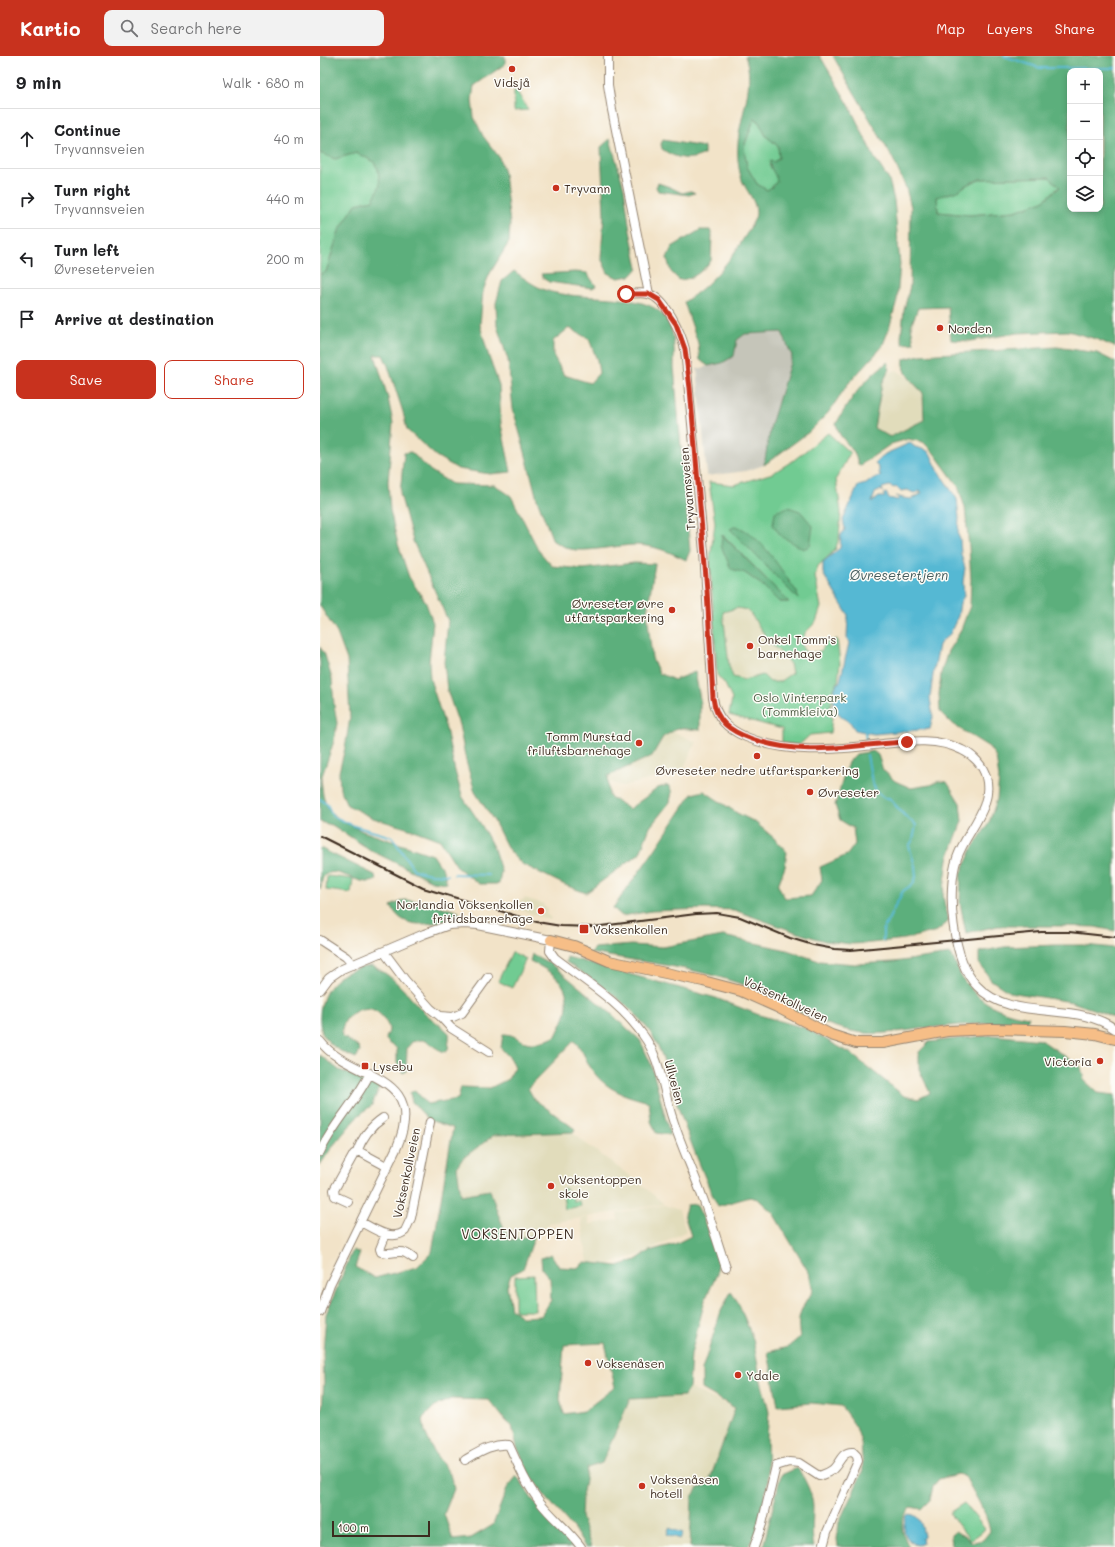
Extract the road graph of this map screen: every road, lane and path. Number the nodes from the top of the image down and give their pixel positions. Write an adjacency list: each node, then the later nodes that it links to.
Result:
1 (608, 56): 3 (street)
2 (626, 294): 3 (street)
3 (649, 294): 11 (street, Tryvannsveien)
4 (320, 940): 7 (street)
5 (551, 940): 6 (street, Voksenkollveien); 12 (main road, Voksenkollveien); 25 (street, Ullveien)
6 (384, 952): 7 (street, Voksenkollveien); 10 (street)
7 (353, 965): 9 (street, Voksenkollveien)
8 (488, 977): 10 (street)
9 (320, 990)
10 (440, 1016): 14 (street)
11 (1115, 1029)
12 (1115, 1039)
13 (320, 1041): 15 (street, Voksenkollveien)
14 (488, 1052)
15 (370, 1073): 18 (street); 20 (street, Voksenkollveien)
16 (383, 1118): 19 (street)
17 (430, 1122): 23 (street, Voksenkollveien)
18 (320, 1152)
19 (357, 1152): 20 (street, Voksenkollveien); 21 (street)
20 (388, 1167): 22 (street, Voksenkollveien)
21 (348, 1202)
22 (361, 1222): 23 (street, Voksenkollveien); 26 (street, Voksenkollveien)
23 (386, 1234): 24 (street)
24 (413, 1258)
25 (726, 1268)
26 (320, 1312)
27 (465, 1460): 28 (street)
28 (581, 1547)
29 (754, 1547): 30 (street)
30 (823, 1547)

